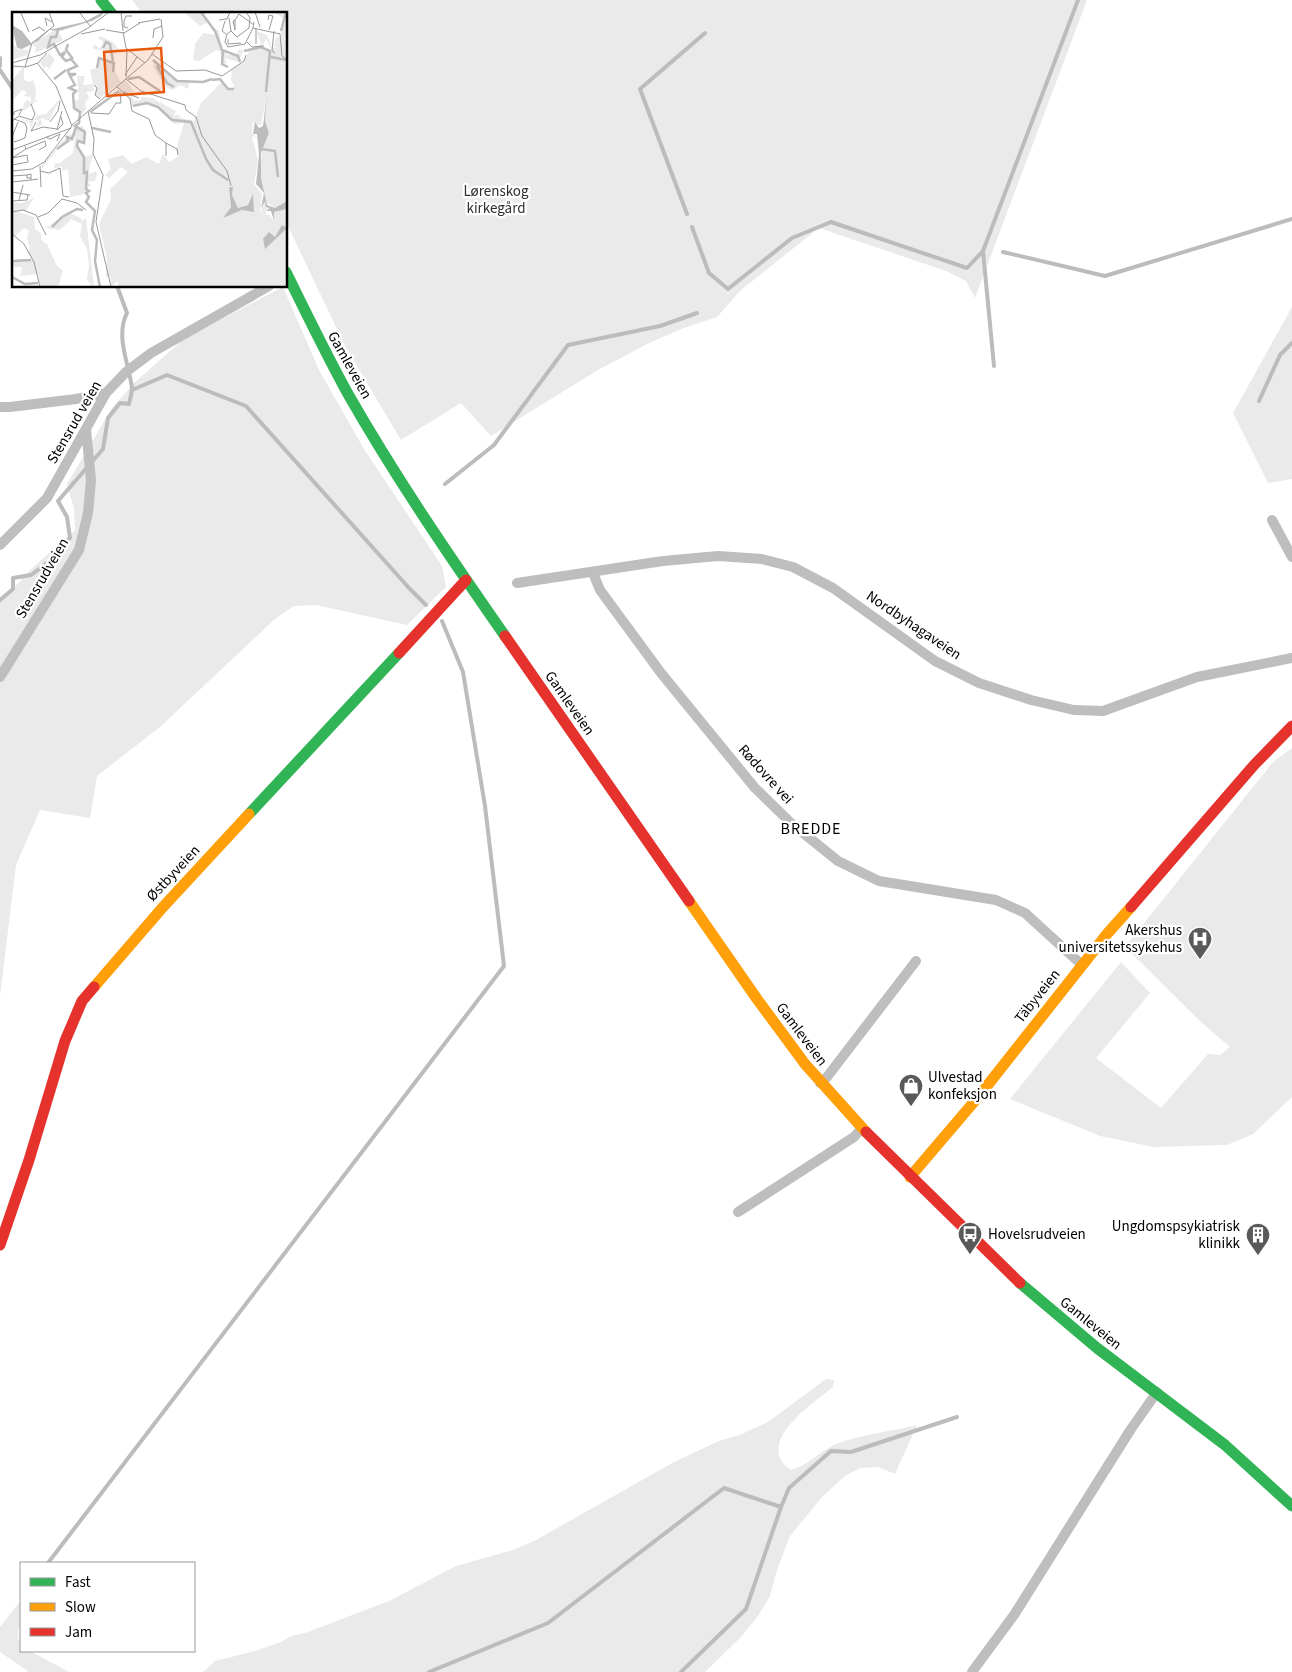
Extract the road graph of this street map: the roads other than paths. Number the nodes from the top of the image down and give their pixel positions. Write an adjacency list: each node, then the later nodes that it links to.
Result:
1 (101, 0): 2 (main road)
2 (110, 12)
3 (288, 277): 12 (main road, Gamleveien)
4 (265, 288): 5 (street, Stensrud veien)
5 (106, 393): 6 (street); 7 (street, Stensrud veien)
6 (0, 407)
7 (86, 428): 9 (street, Stensrud veien); 15 (street, Stensrudveien)
8 (1272, 520): 10 (street)
9 (0, 545)
10 (1292, 557)
11 (593, 573): 13 (street, Nordbyhagaveien); 14 (street, Nordbyhagaveien); 18 (street, Rødovre vei)
12 (466, 580): 19 (main road, Gamleveien); 23 (main road, Østbyveien)
13 (517, 583)
14 (1292, 658)
15 (0, 676)
16 (1292, 726): 18 (main road, Täbyveien)
17 (916, 961): 19 (street)
18 (1082, 964): 21 (main road, Täbyveien)
19 (820, 1083): 20 (main road, Gamleveien)
20 (862, 1128): 21 (main road, Gamleveien); 22 (street)
21 (910, 1177): 24 (main road, Gamleveien)
22 (738, 1212)
23 (0, 1246)
24 (1157, 1392): 25 (main road, Gamleveien); 26 (street)
25 (1292, 1506)
26 (972, 1672)

